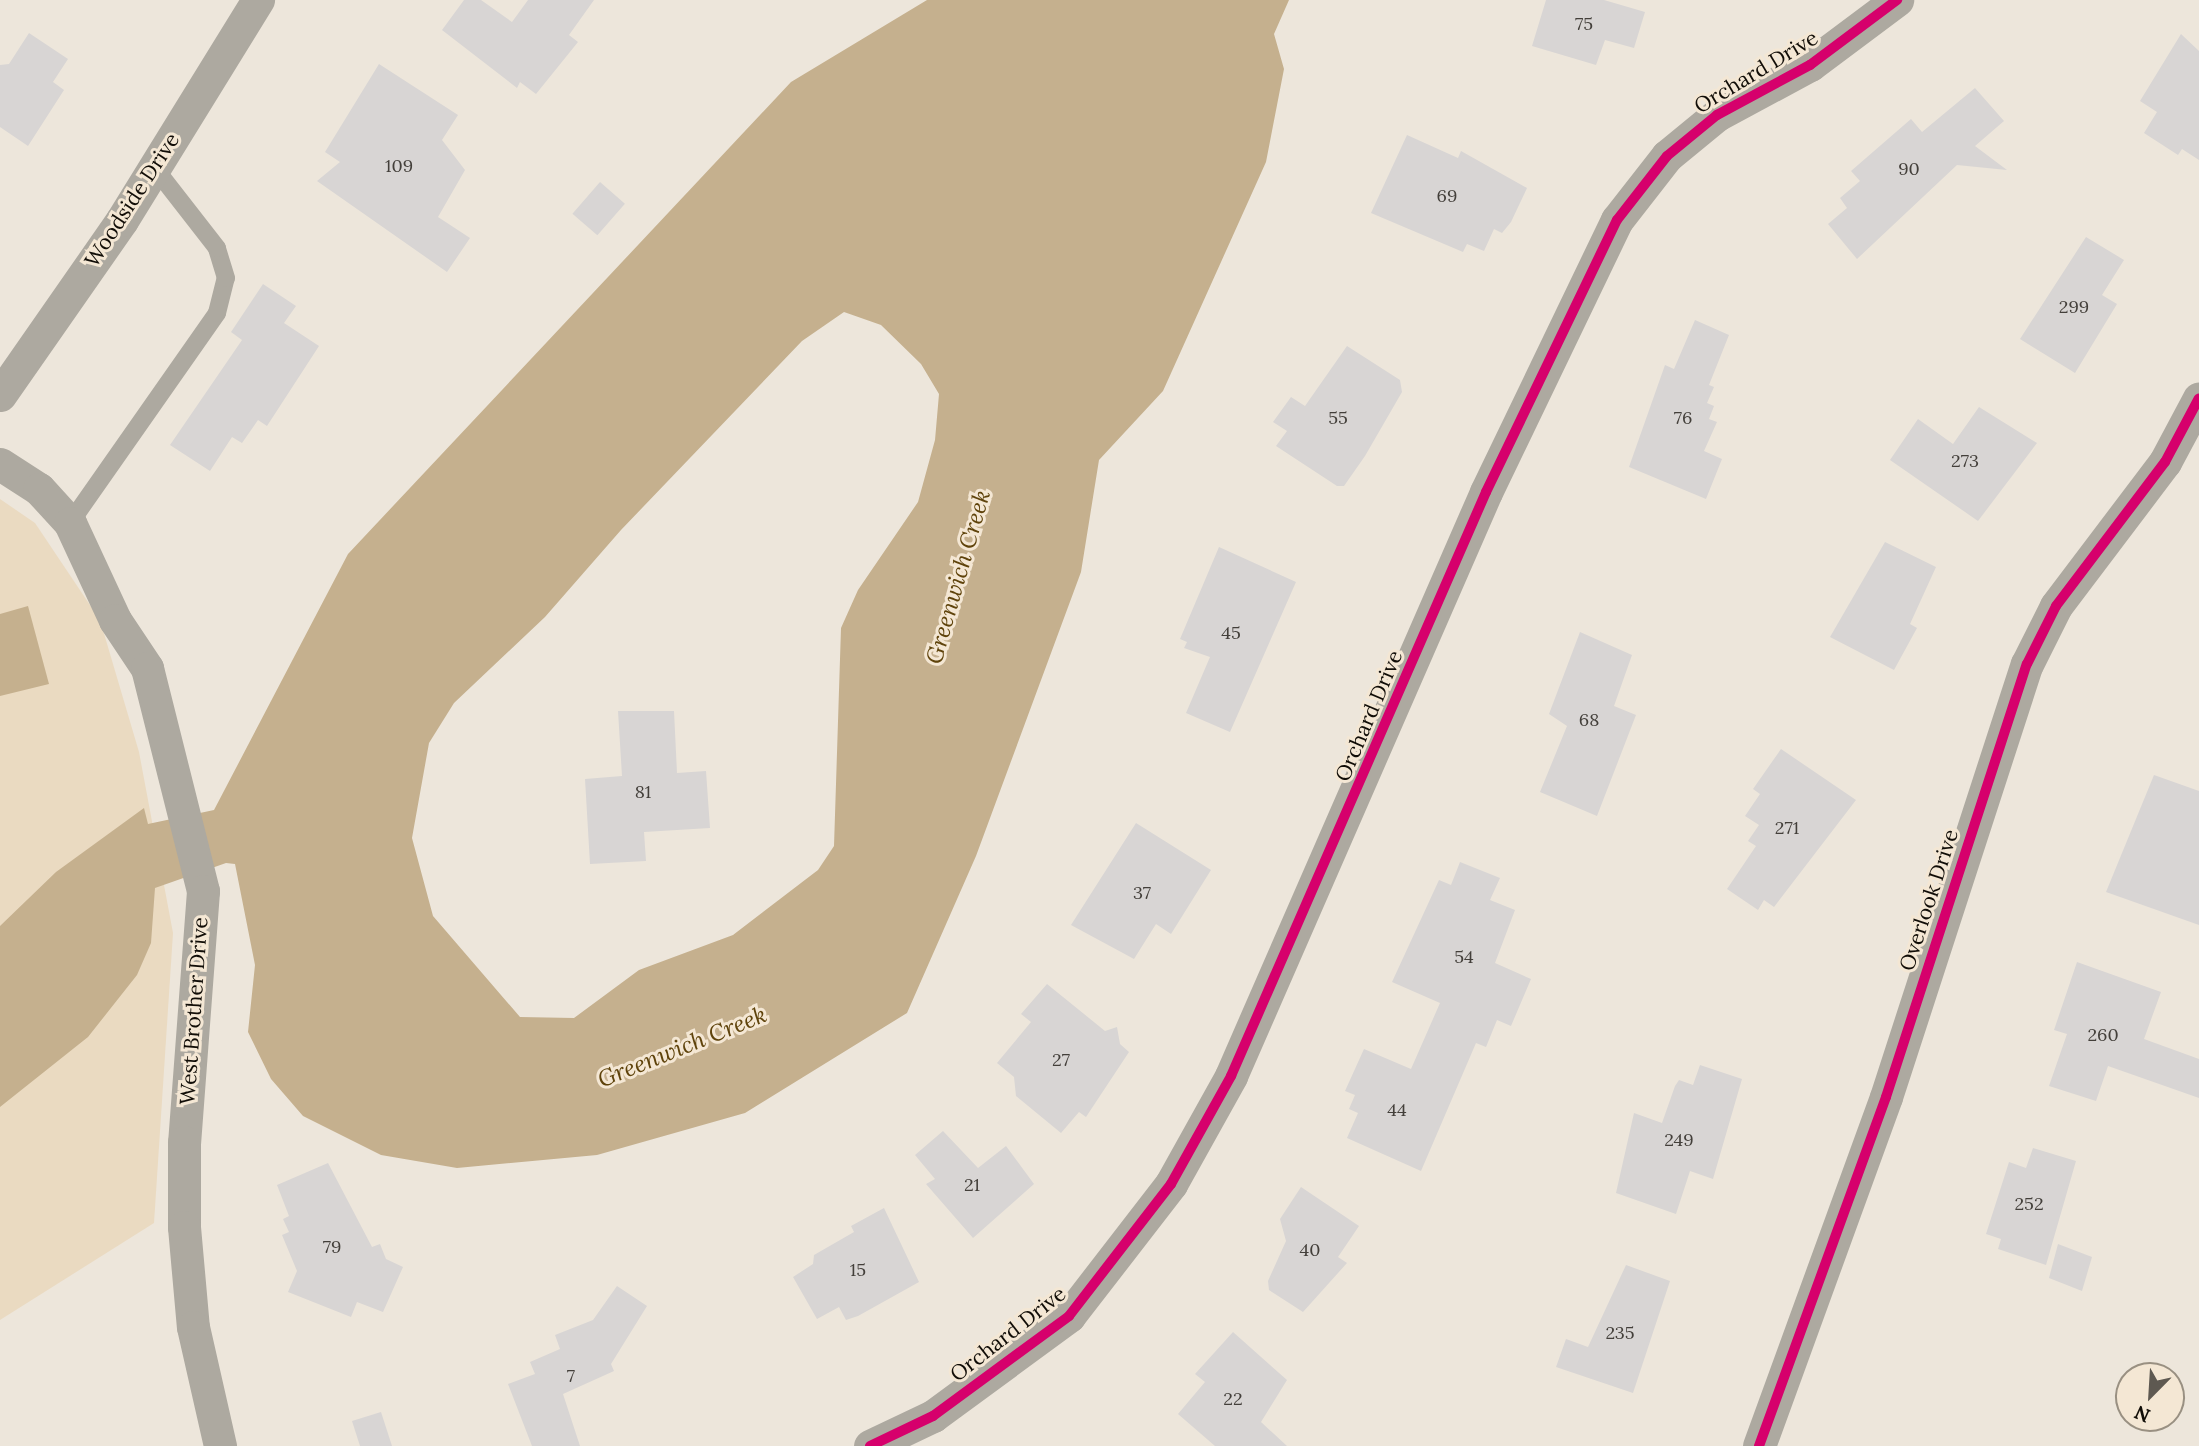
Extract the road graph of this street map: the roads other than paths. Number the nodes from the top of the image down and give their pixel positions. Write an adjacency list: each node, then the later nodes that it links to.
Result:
1 (258, 0): 3 (street, Woodside Drive)
2 (1897, 0): 9 (street, Orchard Drive)
3 (154, 167): 4 (street, Woodside Drive); 7 (lane)
4 (0, 395)
5 (2199, 398): 10 (street, Overlook Drive)
6 (0, 464): 7 (street, West Brother Drive)
7 (69, 523): 8 (street, West Brother Drive)
8 (220, 1446)
9 (870, 1446)
10 (1759, 1446)

